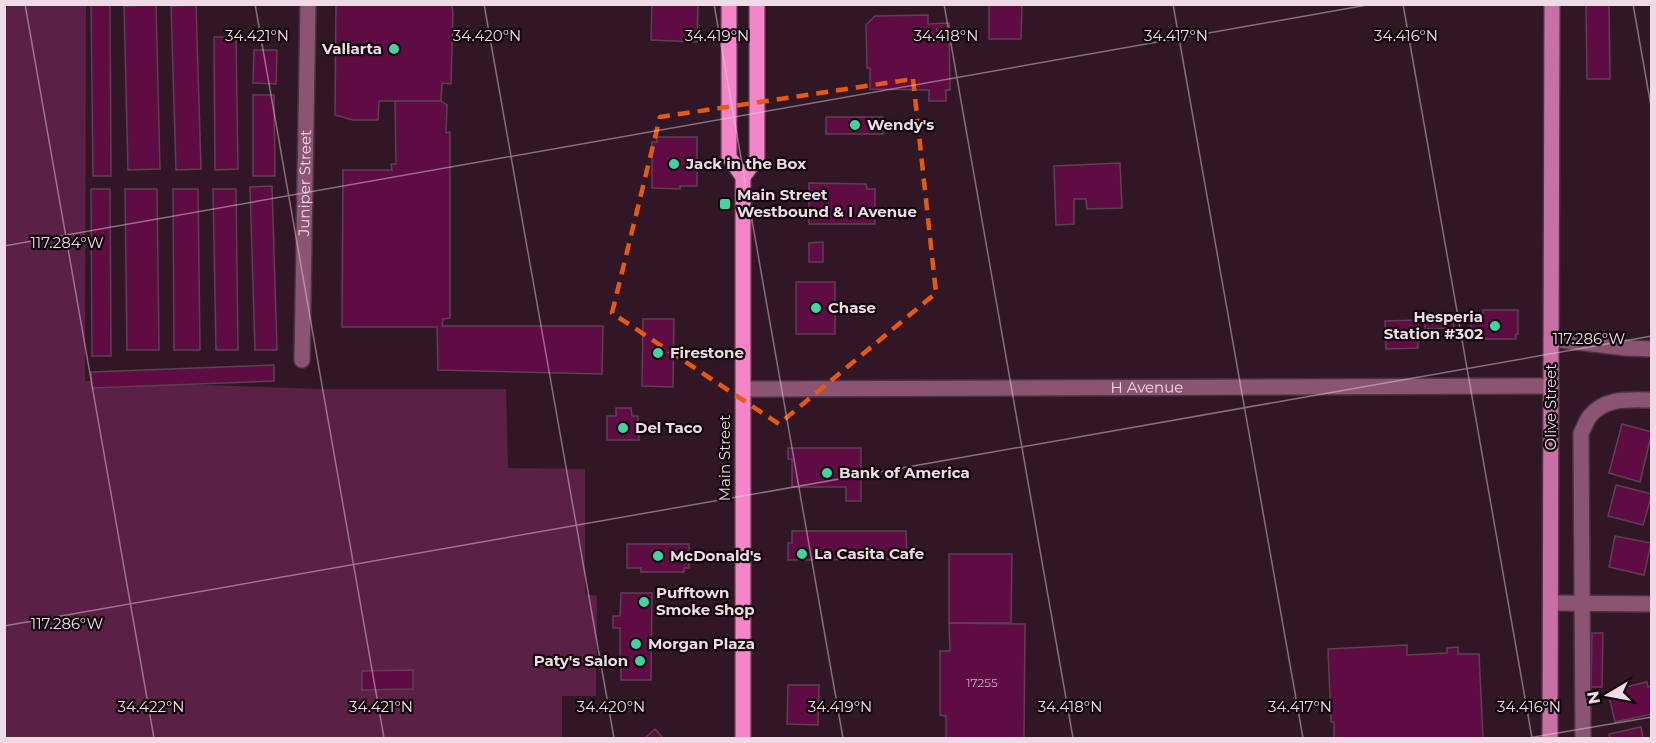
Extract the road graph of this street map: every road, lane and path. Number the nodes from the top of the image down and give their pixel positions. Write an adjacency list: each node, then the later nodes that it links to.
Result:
1 (308, 4): 8 (street, Juniper Street)
2 (729, 4): 5 (main road, Main Street)
3 (757, 4): 5 (main road, Main Street)
4 (1552, 4): 6 (street, Olive Street)
5 (743, 177): 10 (main road, Main Street)
6 (1551, 339): 7 (street); 9 (street, Olive Street)
7 (1652, 349)
8 (302, 360)
9 (1551, 386): 10 (street, H Avenue); 12 (street, Olive Street)
10 (742, 389): 15 (main road, Main Street)
11 (1652, 400): 13 (street)
12 (1551, 603): 13 (street); 16 (street, Olive Street)
13 (1583, 603): 14 (street); 17 (street)
14 (1652, 604)
15 (743, 738)
16 (1550, 738)
17 (1583, 738)

